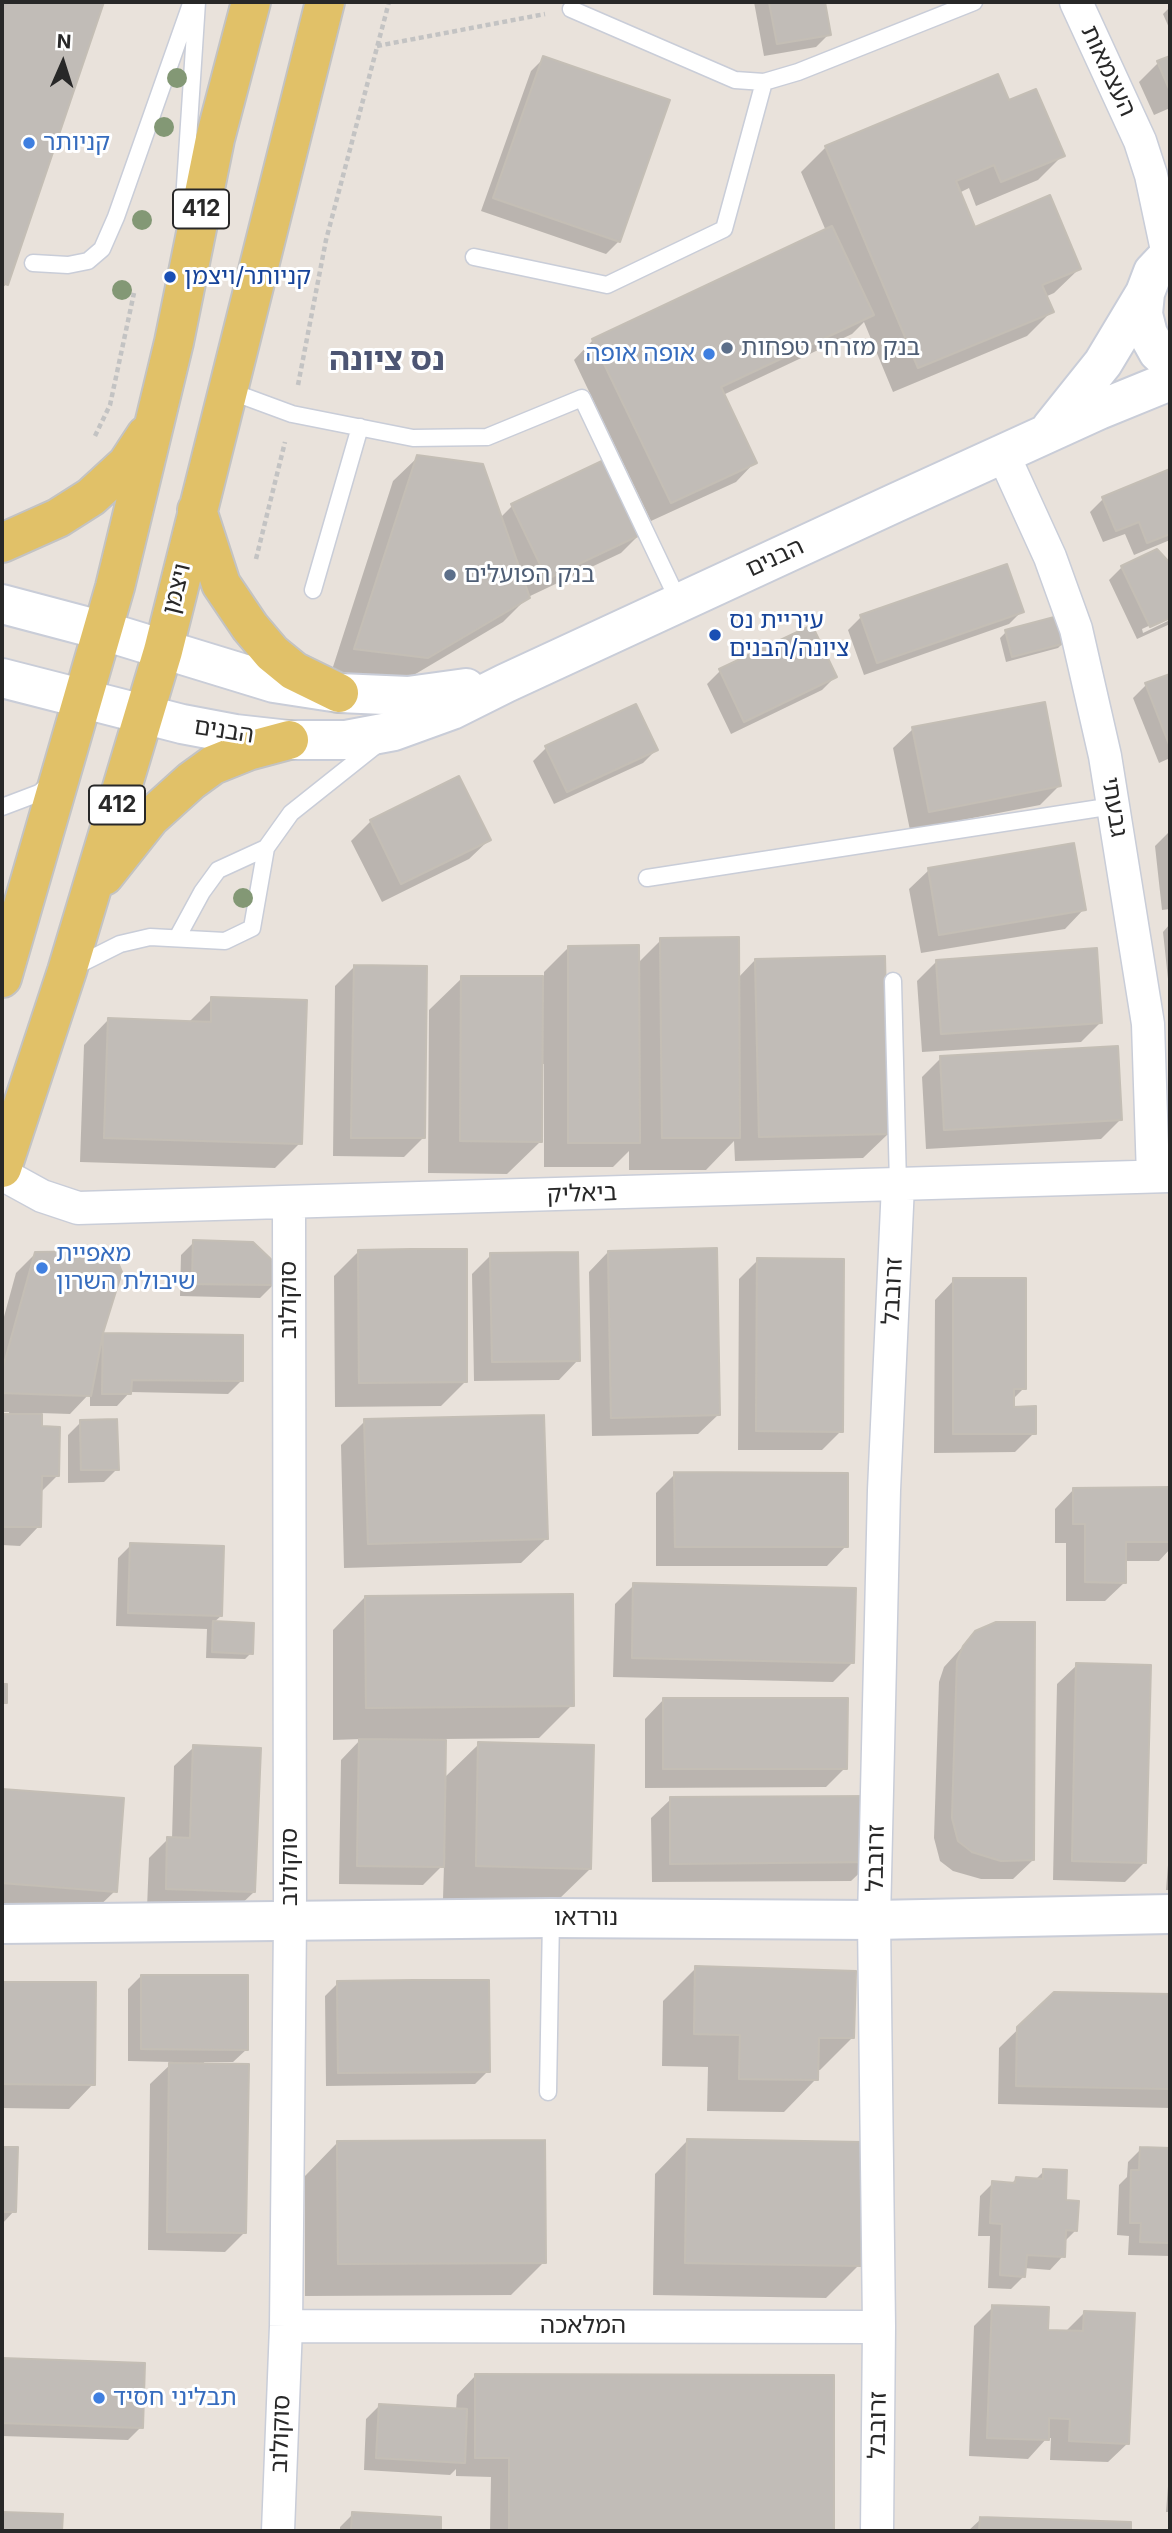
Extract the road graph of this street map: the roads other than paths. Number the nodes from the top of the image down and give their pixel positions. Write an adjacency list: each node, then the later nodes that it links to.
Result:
1 (194, 2): 12 (lane); 14 (lane)
2 (251, 2): 14 (main road, 412)
3 (326, 2): 17 (main road, ויצמן / 412)
4 (974, 2): 7 (lane)
5 (1076, 2): 8 (street, העצמאות)
6 (571, 9): 7 (lane)
7 (764, 82): 11 (lane)
8 (1140, 141): 9 (street, העצמאות); 10 (street, העצמאות)
9 (1170, 188)
10 (1169, 255): 13 (street, הבנים)
11 (474, 257)
12 (33, 263)
13 (1145, 293): 15 (street); 20 (street, הבנים)
14 (174, 342): 18 (main road, 412)
15 (1170, 363)
16 (1170, 381): 20 (street, הבנים)
17 (227, 390): 19 (lane); 22 (main road, ויצמן / 412)
18 (157, 418): 23 (main road); 27 (main road, 412)
19 (360, 427): 24 (lane); 25 (lane)
20 (1045, 435): 21 (street, הבנים)
21 (1003, 454): 25 (street, הבנים); 37 (street, גבעתי)
22 (197, 508): 28 (main road, ויצמן / 412); 31 (main road)
23 (2, 543)
24 (313, 590)
25 (679, 602): 30 (street, הבנים)
26 (2, 604): 27 (street, הבנים)
27 (104, 631): 28 (street, הבנים); 32 (main road, 412)
28 (163, 651): 31 (street, הבנים); 33 (main road, ויצמן / 412)
29 (2, 678): 32 (street, הבנים)
30 (506, 682): 31 (street, הבנים); 34 (street, הבנים)
31 (340, 693)
32 (84, 698): 33 (street, הבנים); 36 (main road, 412)
33 (143, 715): 35 (street, הבנים); 41 (main road, ויצמן / 412)
34 (394, 731): 35 (street, הבנים); 39 (lane)
35 (289, 740): 41 (main road)
36 (62, 774): 38 (lane); 44 (main road, 412)
37 (1113, 806): 40 (lane); 48 (street, גבעתי)
38 (2, 807)
39 (265, 848): 42 (lane); 42 (lane)
40 (647, 878)
41 (90, 895): 43 (main road, ויצמן / 412)
42 (177, 938): 43 (lane)
43 (67, 971): 46 (main road, ויצמן / 412)
44 (2, 978)
45 (893, 981): 49 (lane)
46 (2, 1168)
47 (2, 1174): 50 (street, ביאליק)
48 (1162, 1176): 49 (street, ביאליק)
49 (898, 1185): 50 (street, ביאליק); 54 (street, זרובבל)
50 (289, 1203): 53 (street, סוקולוב)
51 (1170, 1914): 54 (street, נורדאו)
52 (551, 1918): 53 (street, נורדאו); 54 (street, נורדאו); 56 (lane)
53 (290, 1920): 55 (street, נורדאו); 57 (street, סוקולוב)
54 (874, 1920): 58 (street, זרובבל)
55 (2, 1924)
56 (548, 2092)
57 (286, 2326): 58 (street, המלאכה); 59 (street, סוקולוב)
58 (879, 2327): 60 (street, זרובבל)
59 (278, 2531)
60 (877, 2531)

